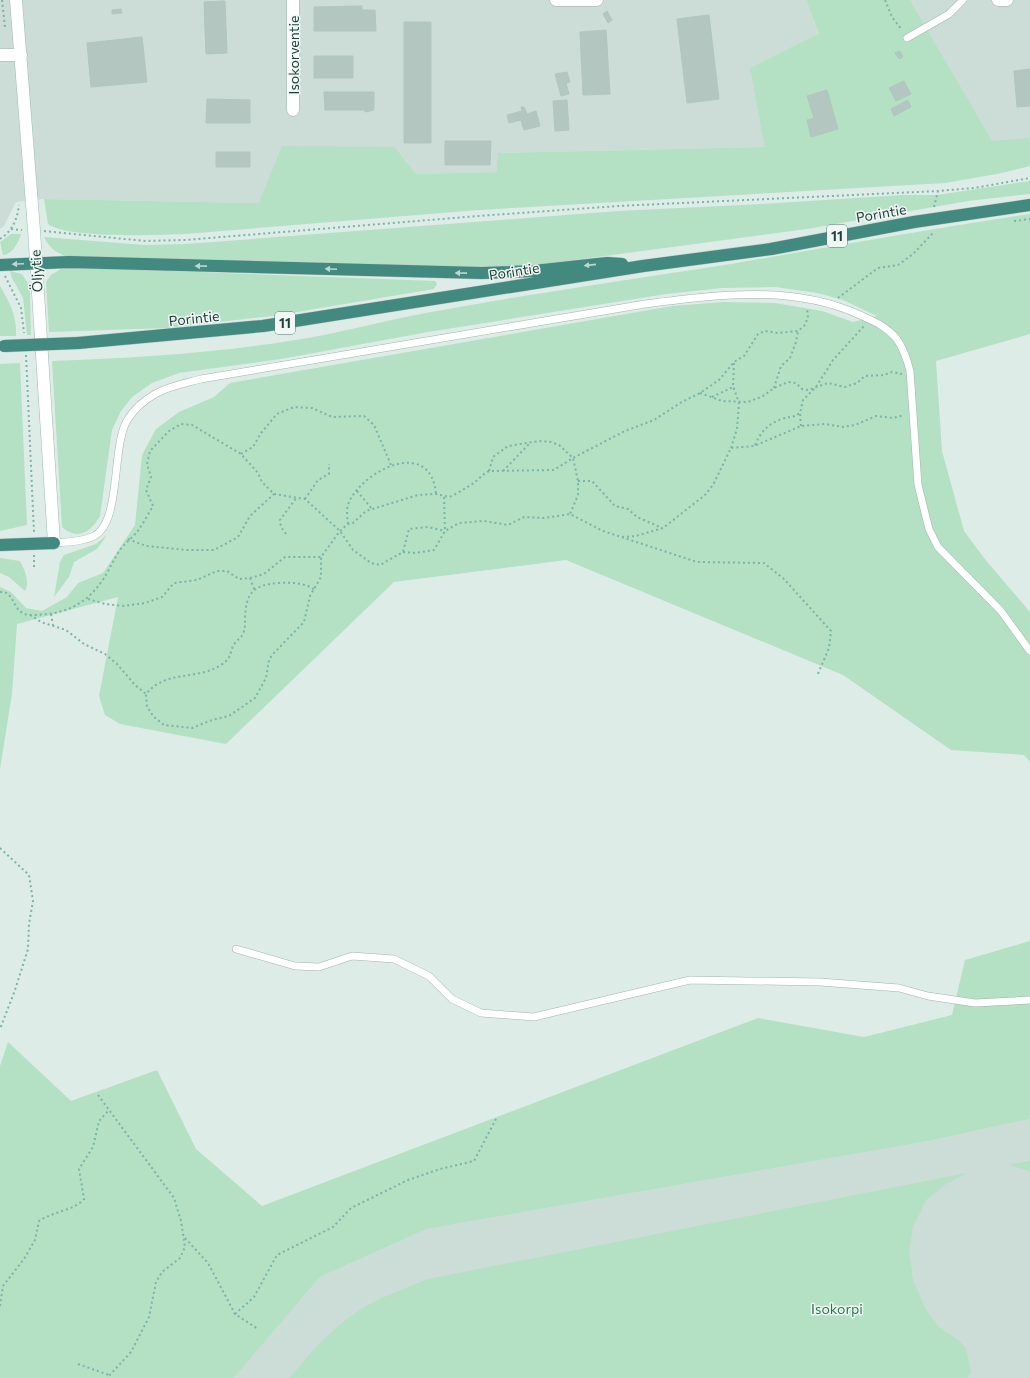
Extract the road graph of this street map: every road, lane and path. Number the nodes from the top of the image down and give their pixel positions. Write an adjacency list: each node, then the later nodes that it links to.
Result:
1 (2, 0): 10 (path)
2 (16, 0): 13 (main road, Öljytie)
3 (293, 0): 14 (main road, Isokorventie)
4 (556, 0): 5 (main road)
5 (598, 0)
6 (884, 0): 11 (path)
7 (963, 0): 11 (lane)
8 (998, 0): 9 (main road)
9 (1007, 0)
10 (6, 33)
11 (907, 38)
12 (0, 55): 13 (main road)
13 (21, 55): 19 (main road, Öljytie)
14 (293, 110)
15 (1030, 178): 19 (path)
16 (20, 199): 18 (path)
17 (1030, 205): 24 (highway, Porintie / 11)
18 (11, 229): 19 (path); 21 (path)
19 (34, 230): 22 (main road, Öljytie)
20 (933, 232): 26 (path)
21 (0, 239)
22 (35, 263): 23 (highway, one-way to 23); 24 (highway, one-way to 22); 68 (main road, Öljytie)
23 (1, 265): 29 (path)
24 (643, 266): 30 (highway, Porintie / 11, bridge)
25 (805, 298): 26 (lane); 28 (path); 68 (lane)
26 (831, 304): 27 (lane)
27 (871, 320): 33 (lane); 35 (path)
28 (798, 331): 32 (path); 36 (path)
29 (24, 335)
30 (2, 346)
31 (25, 348): 69 (path)
32 (734, 362): 34 (path); 37 (path)
33 (910, 371): 35 (path); 40 (lane)
34 (733, 386): 38 (path); 39 (path)
35 (816, 387): 36 (path); 41 (path)
36 (774, 388): 39 (path)
37 (700, 393): 38 (path); 47 (path)
38 (710, 397): 39 (path)
39 (739, 403): 45 (path)
40 (913, 413): 42 (path); 82 (lane)
41 (800, 414): 42 (path); 44 (path)
42 (801, 426): 44 (path)
43 (530, 443): 47 (path); 50 (path); 51 (path)
44 (754, 446): 45 (path)
45 (731, 448): 62 (path)
46 (241, 454): 49 (path); 54 (path); 67 (path)
47 (573, 458): 51 (path); 52 (path)
48 (329, 464): 58 (path)
49 (391, 465): 53 (path); 55 (path)
50 (489, 471): 51 (path); 57 (path)
51 (502, 472)
52 (578, 481): 60 (path); 62 (path)
53 (357, 491): 59 (path); 61 (path)
54 (274, 494): 56 (path); 67 (path)
55 (436, 494): 57 (path); 59 (path)
56 (297, 497): 58 (path); 65 (path)
57 (444, 497): 64 (path)
58 (305, 499): 63 (path)
59 (372, 509): 61 (path)
60 (570, 514): 64 (path); 66 (path)
61 (348, 524): 63 (path)
62 (663, 528): 66 (path)
63 (340, 531): 71 (path); 72 (path)
64 (445, 531): 71 (path); 71 (path)
65 (286, 534)
66 (621, 537): 83 (path)
67 (128, 540): 78 (path)
68 (54, 543): 69 (highway)
69 (34, 544): 70 (highway); 73 (path)
70 (0, 545)
71 (403, 552)
72 (321, 557): 74 (path); 76 (path)
73 (34, 567)
74 (250, 578): 75 (path); 78 (path)
75 (254, 589): 76 (path); 84 (path)
76 (314, 589): 84 (path)
77 (0, 592): 80 (path)
78 (88, 599): 79 (path)
79 (51, 614): 80 (path); 81 (path)
80 (30, 616): 81 (path)
81 (53, 625): 84 (path)
82 (1030, 651)
83 (817, 676)
84 (146, 694)
85 (0, 848): 88 (path)
86 (236, 949): 87 (lane)
87 (1030, 1000)
88 (0, 1028)
89 (98, 1095): 90 (path)
90 (109, 1110): 92 (path); 93 (path)
91 (497, 1117): 94 (path)
92 (184, 1237): 94 (path); 97 (path)
93 (0, 1306)
94 (235, 1314): 95 (path)
95 (258, 1328)
96 (78, 1364): 97 (path)
97 (108, 1377)

